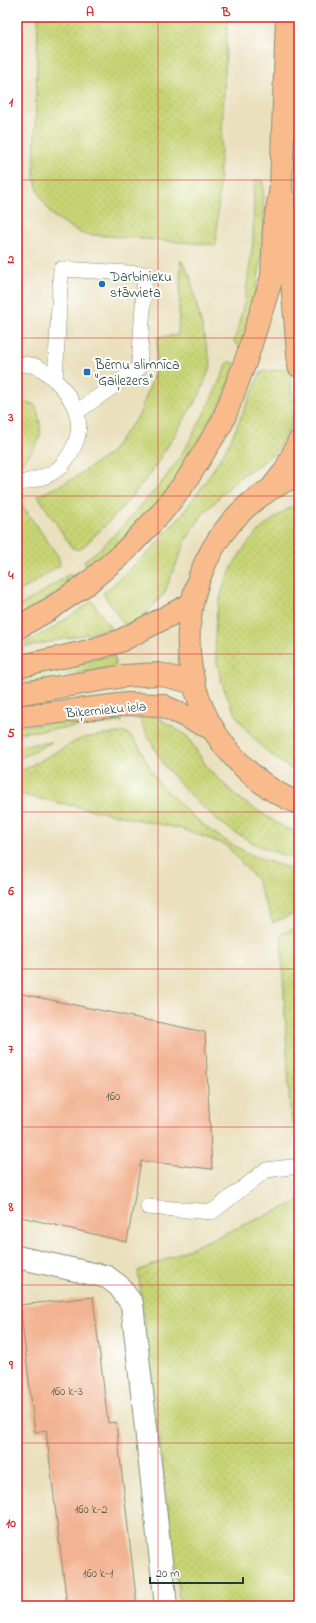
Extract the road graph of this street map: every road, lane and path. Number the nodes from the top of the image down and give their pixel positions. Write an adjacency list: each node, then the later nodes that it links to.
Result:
1 (287, 17): 2 (main road)
2 (286, 66): 3 (main road); 4 (main road)
3 (299, 115)
4 (281, 187): 6 (main road); 14 (main road)
5 (17, 364): 7 (lane)
6 (299, 366)
7 (55, 380): 8 (lane); 8 (lane)
8 (78, 411): 11 (lane)
9 (299, 441): 12 (main road)
10 (299, 474): 12 (main road)
11 (17, 484)
12 (271, 488): 13 (main road)
13 (191, 604): 15 (main road); 16 (main road)
14 (17, 628)
15 (17, 668)
16 (194, 684): 17 (main road, Biķernieku iela); 19 (main road)
17 (17, 694)
18 (17, 717): 19 (main road, Biķernieku iela)
19 (213, 729): 20 (main road)
20 (299, 803)
21 (299, 1166): 22 (lane)
22 (148, 1207)
23 (17, 1257): 24 (street)
24 (166, 1606)

